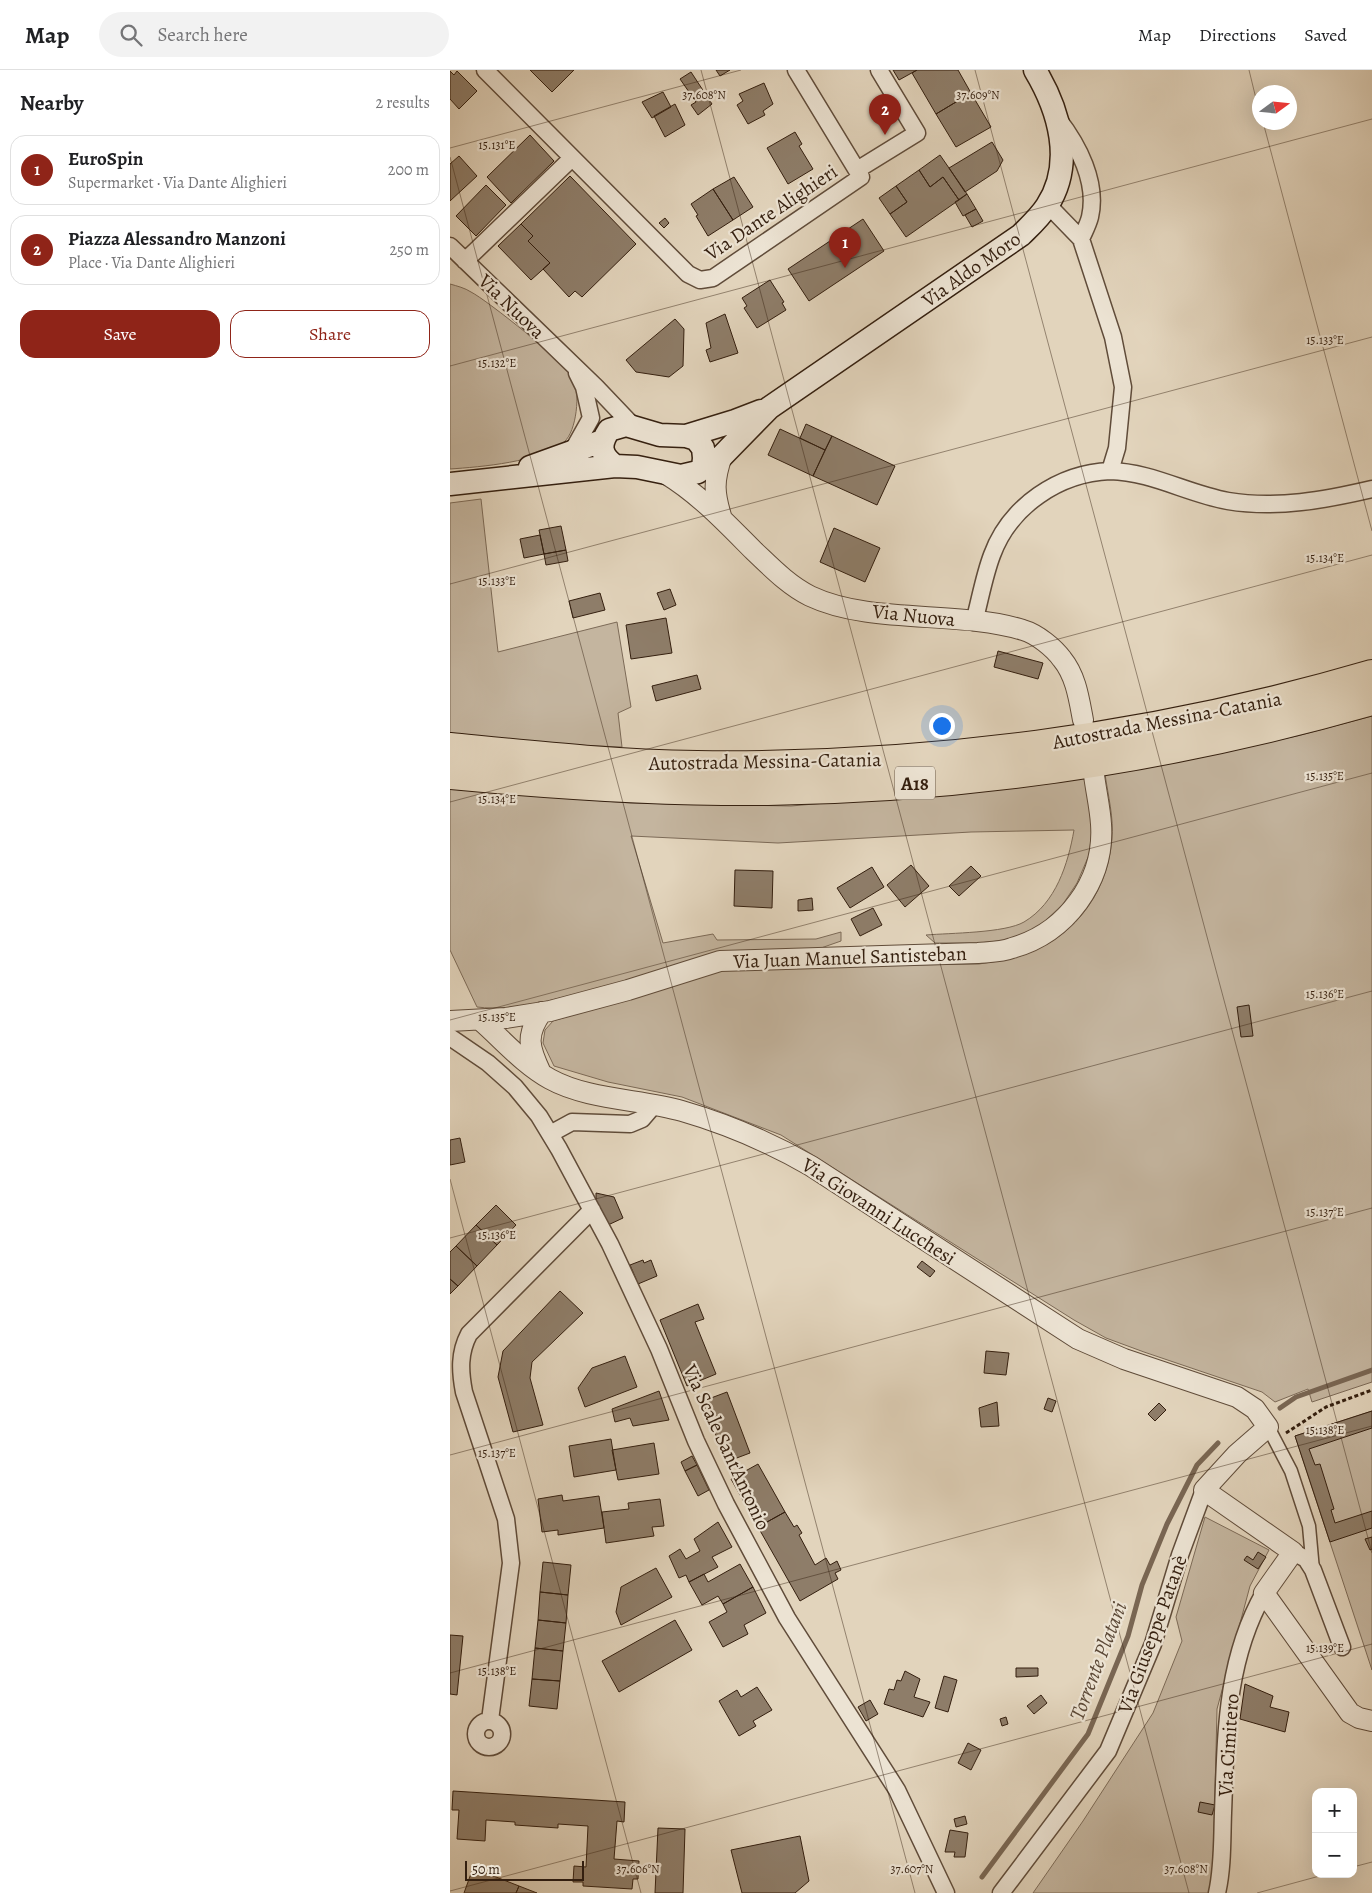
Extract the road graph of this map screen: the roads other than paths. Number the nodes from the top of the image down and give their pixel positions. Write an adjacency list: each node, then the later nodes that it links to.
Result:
1 (485, 70): 6 (street, Via Dante Alighieri)
2 (879, 70): 7 (street)
3 (1035, 70): 5 (main road, Via Aldo Moro)
4 (801, 71): 7 (street, Via Dante Alighieri)
5 (1058, 119): 8 (main road, Via Aldo Moro); 9 (street)
6 (572, 158): 7 (street, Via Dante Alighieri); 11 (street)
7 (856, 170)
8 (1048, 205): 9 (street); 13 (main road, Via Aldo Moro)
9 (1081, 239): 21 (street)
10 (450, 246): 11 (street, Via Nuova)
11 (457, 261): 12 (street, Via Nuova)
12 (574, 366): 14 (street); 15 (street, Via Nuova)
13 (769, 408): 16 (main road); 20 (main road)
14 (591, 418): 17 (street); 18 (street)
15 (636, 428): 16 (main road); 17 (main road)
16 (686, 436): 20 (main road)
17 (602, 440): 18 (main road); 19 (main road)
18 (573, 450): 23 (main road)
19 (615, 466): 22 (main road); 23 (main road)
20 (713, 467): 22 (main road); 26 (street)
21 (1110, 471): 25 (street); 27 (street)
22 (666, 474): 26 (street, Via Nuova)
23 (494, 478): 24 (main road)
24 (450, 484)
25 (1372, 489)
26 (722, 519): 27 (street, Via Nuova)
27 (974, 622): 30 (street, Via Nuova)
28 (1372, 674): 31 (highway, Autostrada Messina-Catania / A18)
29 (1372, 701): 33 (highway, Autostrada Messina-Catania / A18)
30 (1084, 720)
31 (450, 748)
32 (1094, 775): 34 (street, Via Juan Manuel Santisteban)
33 (450, 776)
34 (542, 1012): 35 (street, Via Juan Manuel Santisteban); 37 (street)
35 (480, 1020): 36 (street, Via Juan Manuel Santisteban); 37 (street, Via Giovanni Lucchesi)
36 (450, 1033): 39 (street, Via Scale Sant'Antonio)
37 (541, 1073): 38 (street, Via Giovanni Lucchesi)
38 (654, 1105): 39 (street); 41 (street, Via Giovanni Lucchesi)
39 (550, 1134): 40 (street, Via Scale Sant'Antonio)
40 (592, 1210): 47 (street); 49 (street, Via Scale Sant'Antonio)
41 (1272, 1434): 42 (street, Via Giuseppe Patanè); 44 (street)
42 (1204, 1490): 43 (street); 50 (street, Via Giuseppe Patanè)
43 (1293, 1552): 44 (street); 45 (street, Via Cimitero)
44 (1313, 1570): 46 (street)
45 (1264, 1593): 48 (street); 51 (street, Via Cimitero)
46 (1342, 1647)
47 (490, 1720)
48 (1372, 1721)
49 (946, 1893)
50 (1001, 1893)
51 (1217, 1893)

